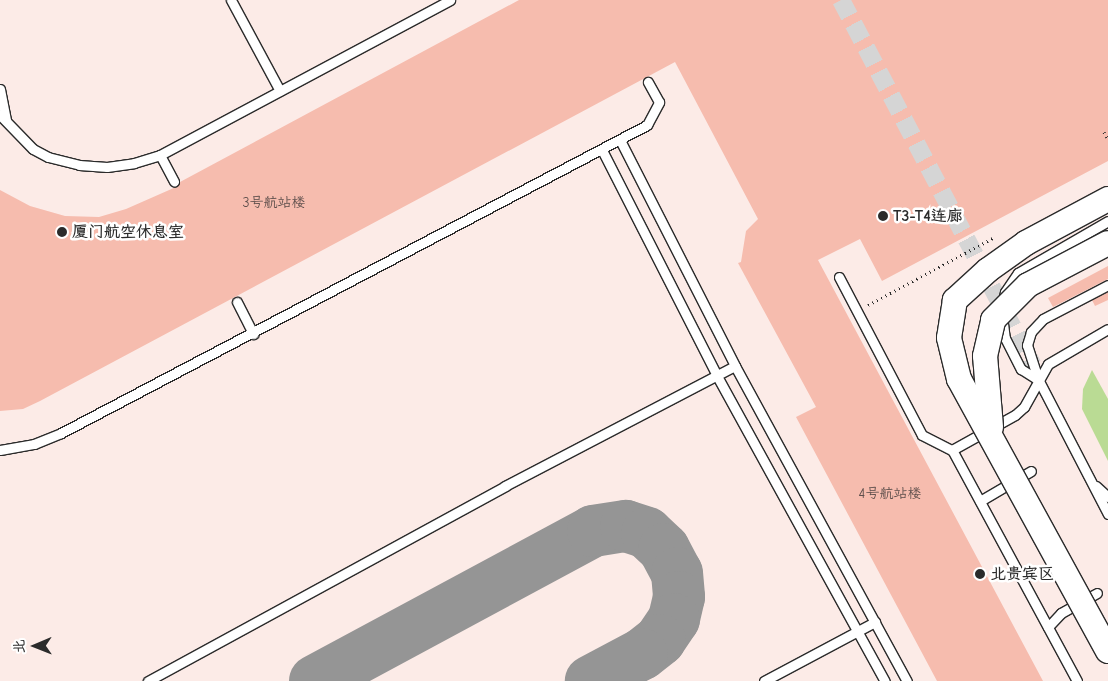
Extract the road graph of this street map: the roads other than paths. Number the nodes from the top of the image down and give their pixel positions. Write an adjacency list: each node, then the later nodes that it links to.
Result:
1 (231, 0): 5 (lane)
2 (450, 0): 5 (lane)
3 (648, 82): 8 (lane)
4 (0, 89): 7 (lane)
5 (280, 91): 10 (lane)
6 (0, 110): 7 (lane)
7 (2, 120): 10 (lane)
8 (620, 140): 9 (lane); 20 (lane)
9 (602, 150): 19 (lane); 21 (lane)
10 (160, 155): 11 (lane)
11 (174, 182)
12 (1108, 199): 23 (main road, bridge)
13 (1108, 221): 22 (lane)
14 (1108, 243): 23 (main road, bridge)
15 (839, 278): 25 (lane)
16 (1108, 285): 22 (lane)
17 (237, 302): 19 (lane)
18 (1108, 329): 22 (lane)
19 (253, 334): 24 (lane)
20 (734, 366): 21 (lane); 32 (lane)
21 (717, 376): 34 (lane); 36 (lane)
22 (1038, 379): 25 (lane); 27 (lane)
23 (993, 440): 35 (main road, bridge)
24 (0, 450)
25 (952, 450): 29 (lane)
26 (1031, 472): 29 (lane)
27 (1091, 481): 28 (lane); 30 (lane)
28 (1108, 497)
29 (980, 502): 33 (lane)
30 (1108, 514)
31 (1098, 593): 33 (lane)
32 (875, 622): 34 (lane); 39 (lane)
33 (1048, 627): 40 (lane)
34 (858, 631): 37 (lane); 38 (lane)
35 (1108, 651)
36 (148, 681)
37 (764, 681)
38 (885, 681)
39 (907, 681)
40 (1077, 681)

